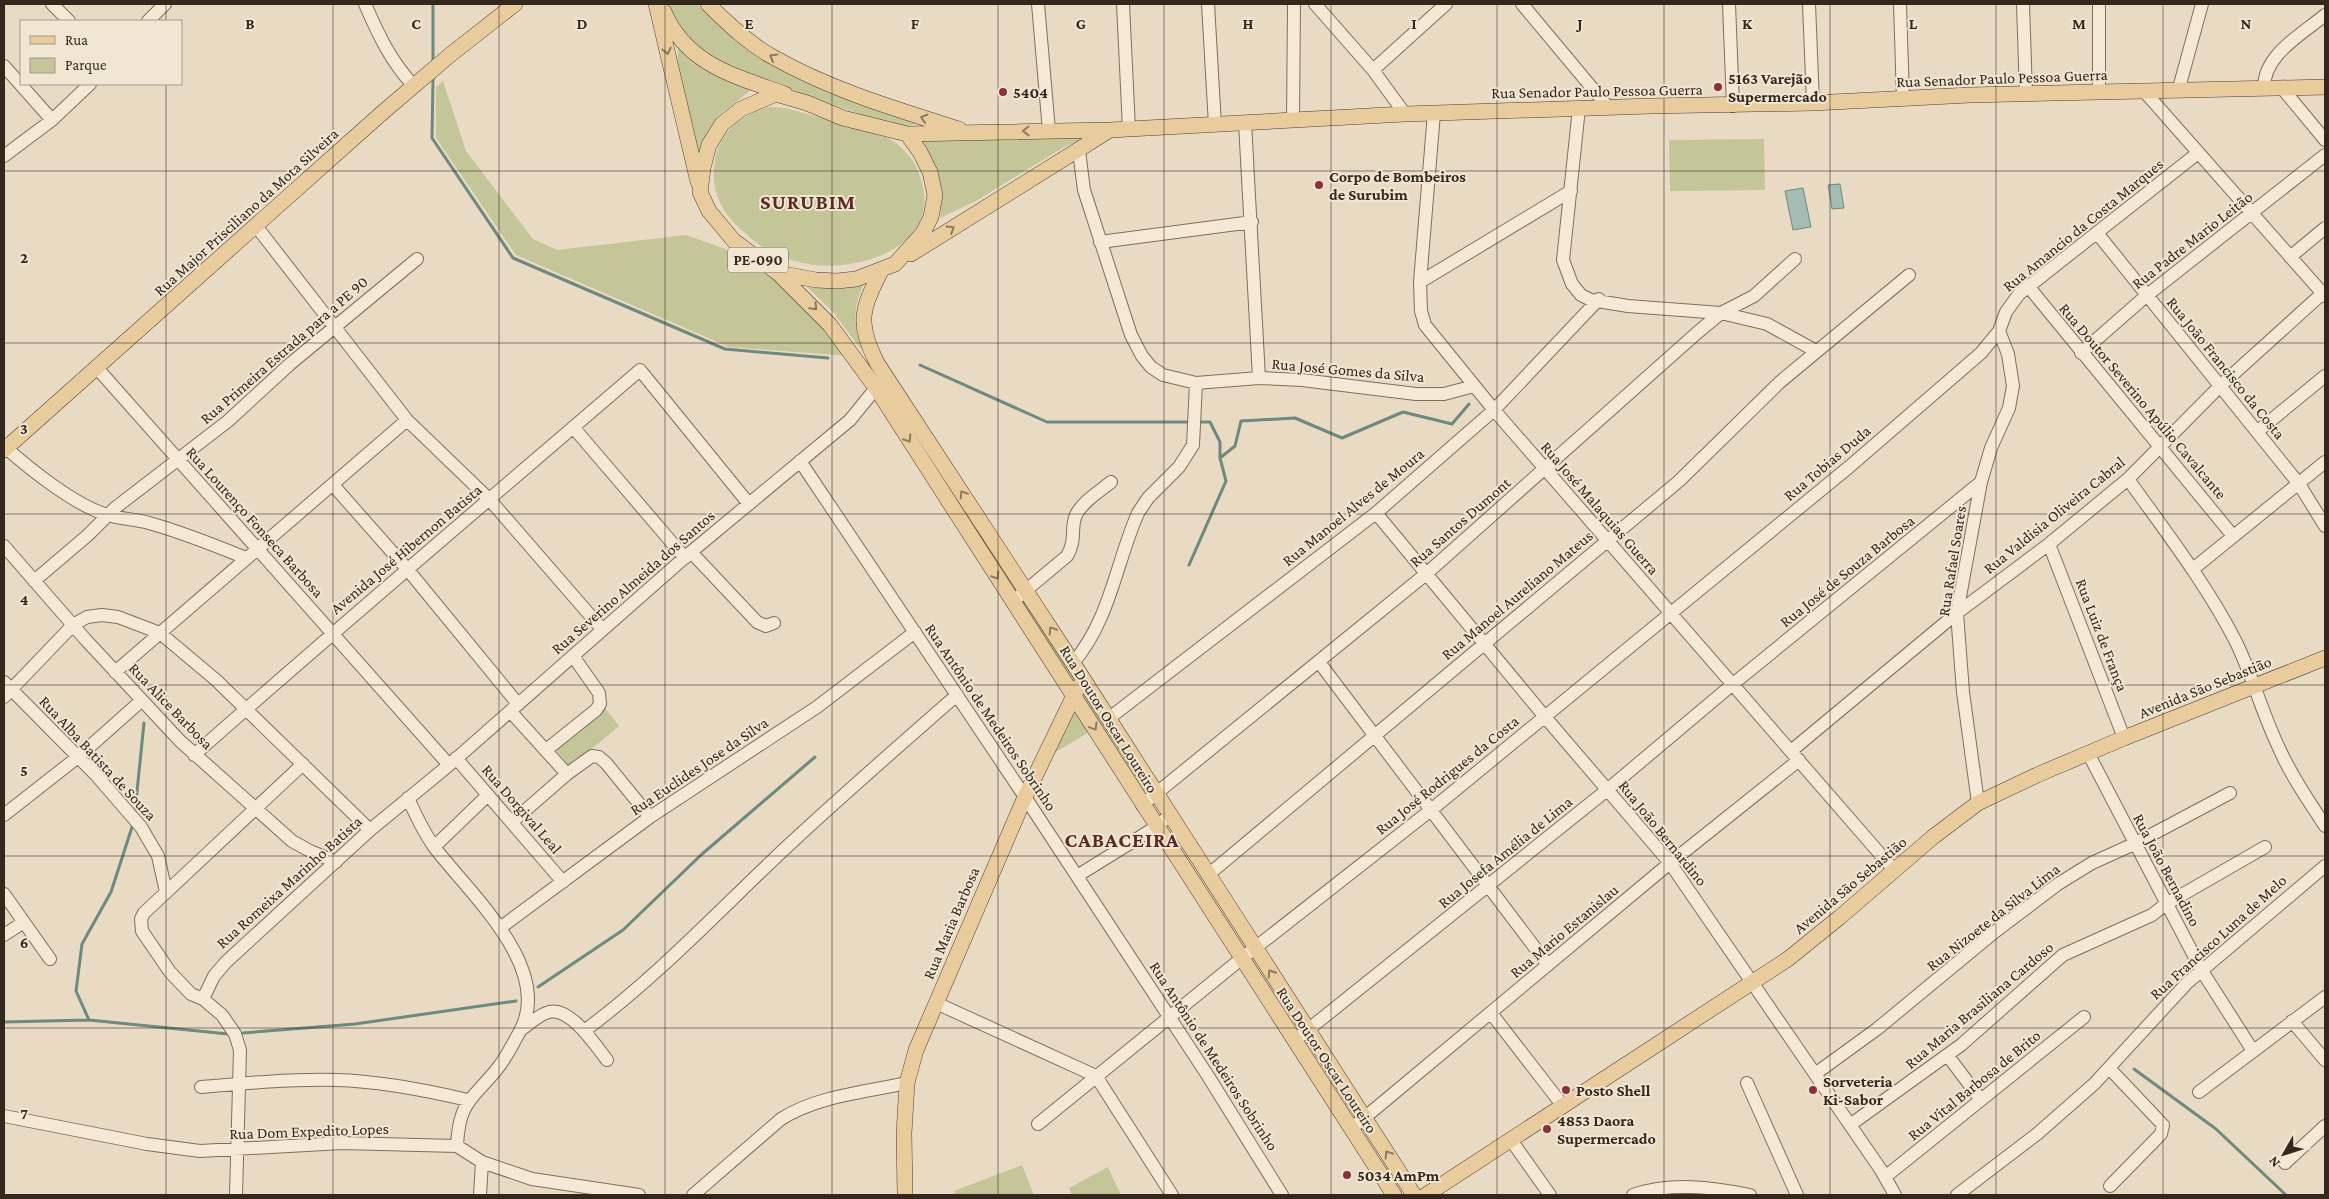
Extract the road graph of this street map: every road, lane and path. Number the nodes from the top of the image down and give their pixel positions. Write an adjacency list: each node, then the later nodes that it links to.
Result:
1 (52, 4): 22 (street)
2 (164, 4): 23 (street)
3 (365, 4): 26 (street)
4 (515, 4): 26 (main road, Rua Major Prisciliano da Mota Silveira)
5 (656, 4): 60 (main road, PE-090, one-way to 60)
6 (660, 4): 38 (main road)
7 (708, 4): 52 (main road, one-way to 7)
8 (1038, 4): 51 (street)
9 (1123, 4): 49 (street)
10 (1208, 4): 48 (street)
11 (1294, 4): 46 (street)
12 (1315, 4): 25 (street)
13 (1522, 4): 41 (street)
14 (1729, 4): 40 (street)
15 (1809, 4): 39 (street)
16 (1900, 4): 37 (street)
17 (2023, 4): 36 (street)
18 (2099, 4): 35 (street)
19 (2202, 4): 31 (street)
20 (1440, 6): 25 (street)
21 (2325, 15): 33 (street)
22 (67, 20)
23 (149, 20)
24 (4, 66): 27 (street)
25 (1373, 70): 44 (street)
26 (418, 82): 63 (main road, Rua Major Prisciliano da Mota Silveira)
27 (20, 84)
28 (21, 85): 45 (street)
29 (89, 85): 45 (street)
30 (2325, 87): 32 (main road, Rua Senador Paulo Pessoa Guerra)
31 (2179, 88): 33 (main road, Rua Senador Paulo Pessoa Guerra); 34 (main road, Rua Senador Paulo Pessoa Guerra)
32 (2282, 88): 33 (main road, Rua Senador Paulo Pessoa Guerra); 54 (street)
33 (2264, 89)
34 (2144, 91): 35 (main road, Rua Senador Paulo Pessoa Guerra); 56 (street)
35 (2099, 92): 36 (main road, Rua Senador Paulo Pessoa Guerra)
36 (2026, 94): 37 (main road, Rua Senador Paulo Pessoa Guerra)
37 (1903, 100): 39 (main road, Rua Senador Paulo Pessoa Guerra)
38 (807, 102): 53 (main road); 60 (main road)
39 (1813, 103): 40 (main road, Rua Senador Paulo Pessoa Guerra)
40 (1733, 106): 41 (main road, Rua Senador Paulo Pessoa Guerra)
41 (1608, 107): 42 (main road, Rua Senador Paulo Pessoa Guerra)
42 (1579, 108): 43 (main road, Rua Senador Paulo Pessoa Guerra); 59 (street)
43 (1434, 113): 44 (main road, Rua Senador Paulo Pessoa Guerra); 73 (street, Rua José Malaquias Guerra)
44 (1405, 114): 46 (main road, Rua Senador Paulo Pessoa Guerra)
45 (52, 120): 58 (street)
46 (1293, 120): 47 (main road, Rua Senador Paulo Pessoa Guerra)
47 (1245, 123): 48 (main road, Rua Senador Paulo Pessoa Guerra); 62 (street)
48 (1215, 124): 49 (main road, Rua Senador Paulo Pessoa Guerra)
49 (1130, 129): 50 (main road, Rua Senador Paulo Pessoa Guerra)
50 (1110, 130): 51 (main road); 55 (main road, PE-090)
51 (1049, 131): 52 (main road, one-way to 52)
52 (970, 132): 53 (main road)
53 (907, 134): 70 (main road, PE-090)
54 (2325, 140)
55 (1079, 151): 66 (street, Rua José Gomes da Silva); 70 (main road, PE-090, one-way to 55)
56 (2198, 152): 61 (street); 65 (street, Rua Amancio da Costa Marques)
57 (2325, 155): 61 (street, Rua Padre Mario Leitão)
58 (4, 156)
59 (1571, 191): 73 (street); 77 (street)
60 (700, 192): 71 (main road, PE-090)
61 (2251, 214): 67 (street); 76 (street, Rua Padre Mario Leitão)
62 (1252, 222): 66 (street); 85 (street)
63 (256, 226): 79 (street); 83 (main road, Rua Major Prisciliano da Mota Silveira)
64 (2325, 228): 67 (street)
65 (2096, 233): 74 (street, Rua Amancio da Costa Marques); 76 (street, Rua João Francisco da Costa)
66 (1100, 242): 86 (street, Rua José Gomes da Silva)
67 (2290, 257): 75 (street)
68 (417, 259): 79 (street, Rua Primeira Estrada para a PE 90)
69 (1795, 259): 78 (street, Rua Santos Dumont)
70 (888, 266): 71 (main road, PE-090); 121 (main road, Rua Doutor Oscar Loureiro, one-way to 70)
71 (778, 273): 89 (main road, Rua Doutor Oscar Loureiro, one-way to 89)
72 (1909, 275): 81 (street, Rua Manoel Aureliano Mateus)
73 (1420, 282): 87 (street, Rua José Malaquias Guerra)
74 (2028, 286): 80 (street, Rua Amancio da Costa Marques); 82 (street, Rua Doutor Severino Apúlio Cavalcante)
75 (2324, 293): 88 (street, Rua Valdisia Oliveira Cabral)
76 (2146, 296): 82 (street, Rua Padre Mario Leitão); 88 (street, Rua João Francisco da Costa)
77 (1599, 299): 78 (street); 90 (street, Rua Manoel Alves de Moura)
78 (1721, 313): 81 (street); 99 (street, Rua Santos Dumont)
79 (335, 327): 91 (street); 96 (street, Rua Primeira Estrada para a PE 90)
80 (1999, 331): 102 (street, Rua Rafael Soares); 123 (street, Rua Tobias Duda)
81 (1816, 351): 111 (street, Rua Manoel Aureliano Mateus)
82 (2081, 353): 94 (street, Rua Doutor Severino Apúlio Cavalcante)
83 (97, 368): 95 (main road, Rua Major Prisciliano da Mota Silveira); 96 (street, Rua Lourenço Fonseca Barbosa)
84 (2325, 376): 93 (street)
85 (1259, 378): 86 (street, Rua José Gomes da Silva); 87 (street, Rua José Gomes da Silva)
86 (1196, 383): 135 (street)
87 (1474, 386): 90 (street, Rua José Malaquias Guerra)
88 (2220, 386): 93 (street, Rua João Francisco da Costa); 94 (street, Rua Valdisia Oliveira Cabral)
89 (876, 388): 97 (street, Rua Severino Almeida dos Santos); 122 (main road, Rua Doutor Oscar Loureiro, one-way to 122)
90 (1494, 410): 99 (street, Rua José Malaquias Guerra); 107 (street, Rua Manoel Alves de Moura)
91 (407, 420): 104 (street); 105 (street)
92 (573, 427): 105 (street, Avenida José Hibernon Batista); 106 (street, Avenida José Hibernon Batista); 115 (street)
93 (2258, 431): 103 (street, Rua João Francisco da Costa)
94 (2160, 446): 100 (street, Rua Valdisia Oliveira Cabral); 110 (street, Rua Doutor Severino Apúlio Cavalcante)
95 (5, 449): 108 (street)
96 (177, 459): 108 (street, Rua Primeira Estrada para a PE 90); 114 (street, Rua Lourenço Fonseca Barbosa)
97 (800, 461): 106 (street, Rua Severino Almeida dos Santos); 128 (street, Rua Antônio de Medeiros Sobrinho)
98 (2325, 462): 103 (street)
99 (1545, 469): 111 (street, Rua José Malaquias Guerra); 119 (street, Rua Santos Dumont)
100 (2128, 479): 112 (street, Rua Valdisia Oliveira Cabral); 117 (street)
101 (1110, 482): 121 (street)
102 (1981, 482): 124 (street, Rua Rafael Soares); 138 (street, Rua José de Souza Barbosa)
103 (2299, 484): 109 (street, Rua João Francisco da Costa); 110 (street)
104 (333, 485): 114 (street); 118 (street)
105 (490, 500): 118 (street, Avenida José Hibernon Batista); 127 (street)
106 (749, 504): 115 (street, Rua Severino Almeida dos Santos)
107 (1376, 513): 119 (street, Rua João Bernardino); 147 (street, Rua Manoel Alves de Moura)
108 (108, 515): 116 (street); 120 (street, Rua Primeira Estrada para a PE 90)
109 (2325, 526)
110 (2233, 536): 117 (street)
111 (1607, 540): 123 (street, Rua José Malaquias Guerra); 131 (street, Rua Manoel Aureliano Mateus)
112 (2049, 544): 124 (street, Rua Valdisia Oliveira Cabral); 149 (street, Rua Luiz de França)
113 (4, 546): 120 (street, Rua Alice Barbosa)
114 (257, 548): 116 (street); 130 (street, Rua Lourenço Fonseca Barbosa)
115 (688, 555): 125 (street); 127 (street, Rua Severino Almeida dos Santos)
116 (246, 558): 129 (street)
117 (2193, 569): 139 (street)
118 (408, 570): 130 (street, Avenida José Hibernon Batista); 144 (street)
119 (1426, 574): 131 (street, Rua João Bernardino); 134 (street, Rua Santos Dumont)
120 (34, 581): 126 (street, Rua Alice Barbosa)
121 (1025, 590): 122 (street); 135 (main road, Rua Doutor Oscar Loureiro, one-way to 121)
122 (1012, 602): 141 (main road, Rua Doutor Oscar Loureiro)
123 (1670, 612): 138 (street, Rua José Malaquias Guerra); 146 (street, Rua José Rodrigues da Costa)
124 (1957, 613): 153 (street, Rua Valdisia Oliveira Cabral); 164 (street, Rua Rafael Soares)
125 (774, 623)
126 (73, 625): 129 (street); 136 (street, Rua Alice Barbosa); 140 (street)
127 (602, 630): 132 (street, Rua Severino Almeida dos Santos)
128 (915, 632): 142 (street, Rua Antônio de Medeiros Sobrinho); 170 (street, Rua Euclides Jose da Silva)
129 (160, 633): 136 (street); 145 (street)
130 (332, 633): 145 (street, Avenida José Hibernon Batista); 155 (street, Rua Lourenço Fonseca Barbosa)
131 (1486, 643): 146 (street, Rua João Bernardino); 148 (street, Rua Manoel Aureliano Mateus)
132 (572, 656): 144 (street, Rua Severino Almeida dos Santos); 150 (street)
133 (2325, 658): 139 (main road, Avenida São Sebastião)
134 (1319, 662): 148 (street); 160 (street, Rua Santos Dumont)
135 (1073, 663): 137 (main road, Rua Doutor Oscar Loureiro)
136 (116, 672): 143 (street, Rua Alice Barbosa)
137 (1082, 679): 141 (main road, Rua Maria Barbosa); 147 (main road, Rua Doutor Oscar Loureiro)
138 (1733, 684): 153 (street, Rua José Malaquias Guerra); 158 (street, Rua Josefa Amélia de Lima)
139 (2253, 687): 149 (main road, Avenida São Sebastião); 172 (street)
140 (6, 690): 154 (street, Rua Alba Batista de Souza)
141 (1074, 693): 162 (main road, Rua Maria Barbosa); 165 (main road, Rua Doutor Oscar Loureiro, one-way to 165)
142 (957, 695): 162 (street, Rua Antônio de Medeiros Sobrinho); 206 (street)
143 (141, 701): 152 (street, Rua Alice Barbosa); 154 (street)
144 (514, 707): 150 (street); 155 (street, Rua Severino Almeida dos Santos)
145 (246, 709): 152 (street, Avenida José Hibernon Batista); 156 (street)
146 (1545, 717): 158 (street, Rua João Bernardino); 167 (street, Rua José Rodrigues da Costa)
147 (1108, 719): 160 (main road, Rua Doutor Oscar Loureiro)
148 (1375, 736): 167 (street); 183 (street, Rua Manoel Aureliano Mateus)
149 (2124, 738): 151 (main road, Avenida São Sebastião)
150 (546, 750): 157 (street)
151 (2088, 753): 164 (main road, Avenida São Sebastião); 175 (street, Rua João Bernadino)
152 (194, 755): 166 (street, Rua Alice Barbosa)
153 (1795, 756): 179 (street, Rua Mario Estanislau); 181 (street, Rua José Malaquias Guerra)
154 (78, 757): 168 (street); 186 (street, Rua Alba Batista de Souza)
155 (453, 761): 161 (street, Rua Dorgival Leal); 163 (street, Rua Severino Almeida dos Santos)
156 (304, 764): 166 (street); 174 (street)
157 (567, 774): 170 (street); 171 (street)
158 (1607, 790): 179 (street, Rua João Bernardino); 185 (street, Rua Josefa Amélia de Lima)
159 (2230, 793): 175 (street, Rua Nizoete da Silva Lima)
160 (1156, 794): 165 (street, Rua Santos Dumont); 169 (main road, Rua Doutor Oscar Loureiro)
161 (488, 796): 171 (street, Rua Dorgival Leal); 176 (street)
162 (1025, 797): 182 (street, Rua Antônio de Medeiros Sobrinho); 200 (main road, Rua Maria Barbosa)
163 (408, 798): 174 (street, Rua Romeixa Marinho Batista); 176 (street)
164 (1978, 803): 181 (main road, Avenida São Sebastião)
165 (1142, 804): 173 (main road, Rua Doutor Oscar Loureiro)
166 (254, 808): 178 (street, Rua Alice Barbosa); 186 (street)
167 (1431, 810): 185 (street); 192 (street, Rua José Rodrigues da Costa)
168 (4, 815)
169 (1170, 815): 173 (street); 183 (main road, Rua Doutor Oscar Loureiro)
170 (650, 817): 184 (street, Rua Euclides Jose da Silva)
171 (512, 822): 184 (street, Rua Dorgival Leal)
172 (2325, 826)
173 (1156, 827): 182 (street); 193 (main road, Rua Doutor Oscar Loureiro)
174 (370, 830): 178 (street, Rua Romeixa Marinho Batista)
175 (2134, 844): 188 (street, Rua João Bernadino); 214 (street, Rua Nizoete da Silva Lima)
176 (434, 847): 190 (street)
177 (2265, 847): 188 (street, Rua Maria Brasiliana Cardoso)
178 (336, 862): 199 (street, Rua Romeixa Marinho Batista)
179 (1670, 863): 195 (street, Rua Mario Estanislau); 197 (street, Rua João Bernardino)
180 (2325, 866): 196 (street, Rua Francisco Luna de Melo)
181 (1894, 870): 197 (main road, Avenida São Sebastião)
182 (1077, 876): 203 (street, Rua Antônio de Medeiros Sobrinho)
183 (1208, 876): 192 (main road, Rua Doutor Oscar Loureiro)
184 (563, 882): 190 (street, Rua Euclides Jose da Silva)
185 (1488, 886): 195 (street); 207 (street, Rua Josefa Amélia de Lima)
186 (166, 892): 199 (street)
187 (4, 894): 189 (street)
188 (2166, 904): 196 (street, Rua João Bernadino); 210 (street, Rua Maria Brasiliana Cardoso)
189 (24, 922): 191 (street); 194 (street)
190 (500, 928): 205 (street)
191 (4, 935)
192 (1256, 948): 193 (street, Rua José Rodrigues da Costa); 207 (main road, Rua Doutor Oscar Loureiro, one-way to 192)
193 (1242, 959): 203 (street, Rua José Rodrigues da Costa); 208 (main road, Rua Doutor Oscar Loureiro)
194 (50, 960)
195 (1548, 965): 201 (street, Rua Mario Estanislau)
196 (2202, 971): 209 (street, Rua João Bernadino); 213 (street, Rua Francisco Luna de Melo)
197 (1752, 982): 214 (street, Rua João Bernardino); 223 (main road, Avenida São Sebastião)
198 (2325, 997): 204 (street)
199 (203, 999): 218 (street)
200 (936, 1003): 215 (street); 216 (main road, Rua Maria Barbosa)
201 (1492, 1013): 223 (street); 225 (street, Rua Mario Estanislau)
202 (2084, 1017): 222 (street, Rua Vital Barbosa de Brito)
203 (1170, 1018): 215 (street, Rua José Rodrigues da Costa); 243 (street, Rua Antônio de Medeiros Sobrinho)
204 (2292, 1022): 209 (street); 212 (street)
205 (522, 1029): 206 (street); 221 (street)
206 (584, 1030): 211 (street)
207 (1308, 1031): 208 (street, Rua Josefa Amélia de Lima); 225 (main road, Rua Doutor Oscar Loureiro)
208 (1294, 1041): 229 (main road, Rua Doutor Oscar Loureiro)
209 (2253, 1051): 220 (street)
210 (1948, 1056): 222 (street); 227 (street, Rua Maria Brasiliana Cardoso)
211 (607, 1060)
212 (2325, 1060)
213 (2110, 1069): 236 (street); 252 (street, Rua Francisco Luna de Melo)
214 (1815, 1074): 227 (street, Rua João Bernardino)
215 (1096, 1076): 226 (street, Rua José Rodrigues da Costa); 242 (street)
216 (907, 1083): 240 (street); 241 (main road, Rua Maria Barbosa)
217 (1747, 1083): 250 (street)
218 (240, 1084): 219 (street); 221 (street); 232 (street)
219 (202, 1087)
220 (2199, 1092)
221 (468, 1100): 231 (street)
222 (1981, 1100): 235 (street, Rua Vital Barbosa de Brito)
223 (1563, 1106): 230 (main road, Avenida São Sebastião)
224 (4, 1116): 232 (street, Rua Dom Expedito Lopes)
225 (1364, 1118): 229 (street, Rua Mario Estanislau); 245 (main road, Rua Doutor Oscar Loureiro, one-way to 225)
226 (1038, 1124)
227 (1850, 1125): 235 (street, Rua João Bernardino)
228 (2325, 1126): 234 (street)
229 (1351, 1128): 244 (main road, Rua Doutor Oscar Loureiro)
230 (1511, 1140): 246 (main road, Avenida São Sebastião); 247 (street)
231 (457, 1146): 232 (street, Rua Dom Expedito Lopes); 233 (street)
232 (238, 1150): 237 (street)
233 (482, 1162): 238 (street); 239 (street)
234 (2285, 1163)
235 (1885, 1177): 251 (street, Rua João Bernardino)
236 (2110, 1186)
237 (236, 1195)
238 (480, 1195)
239 (639, 1195)
240 (693, 1195)
241 (906, 1195)
242 (1172, 1195)
243 (1282, 1195)
244 (1394, 1195)
245 (1414, 1195)
246 (1426, 1195)
247 (1550, 1195)
248 (1633, 1195): 249 (street)
249 (1750, 1195)
250 (1797, 1195)
251 (1895, 1195)
252 (1957, 1195)

